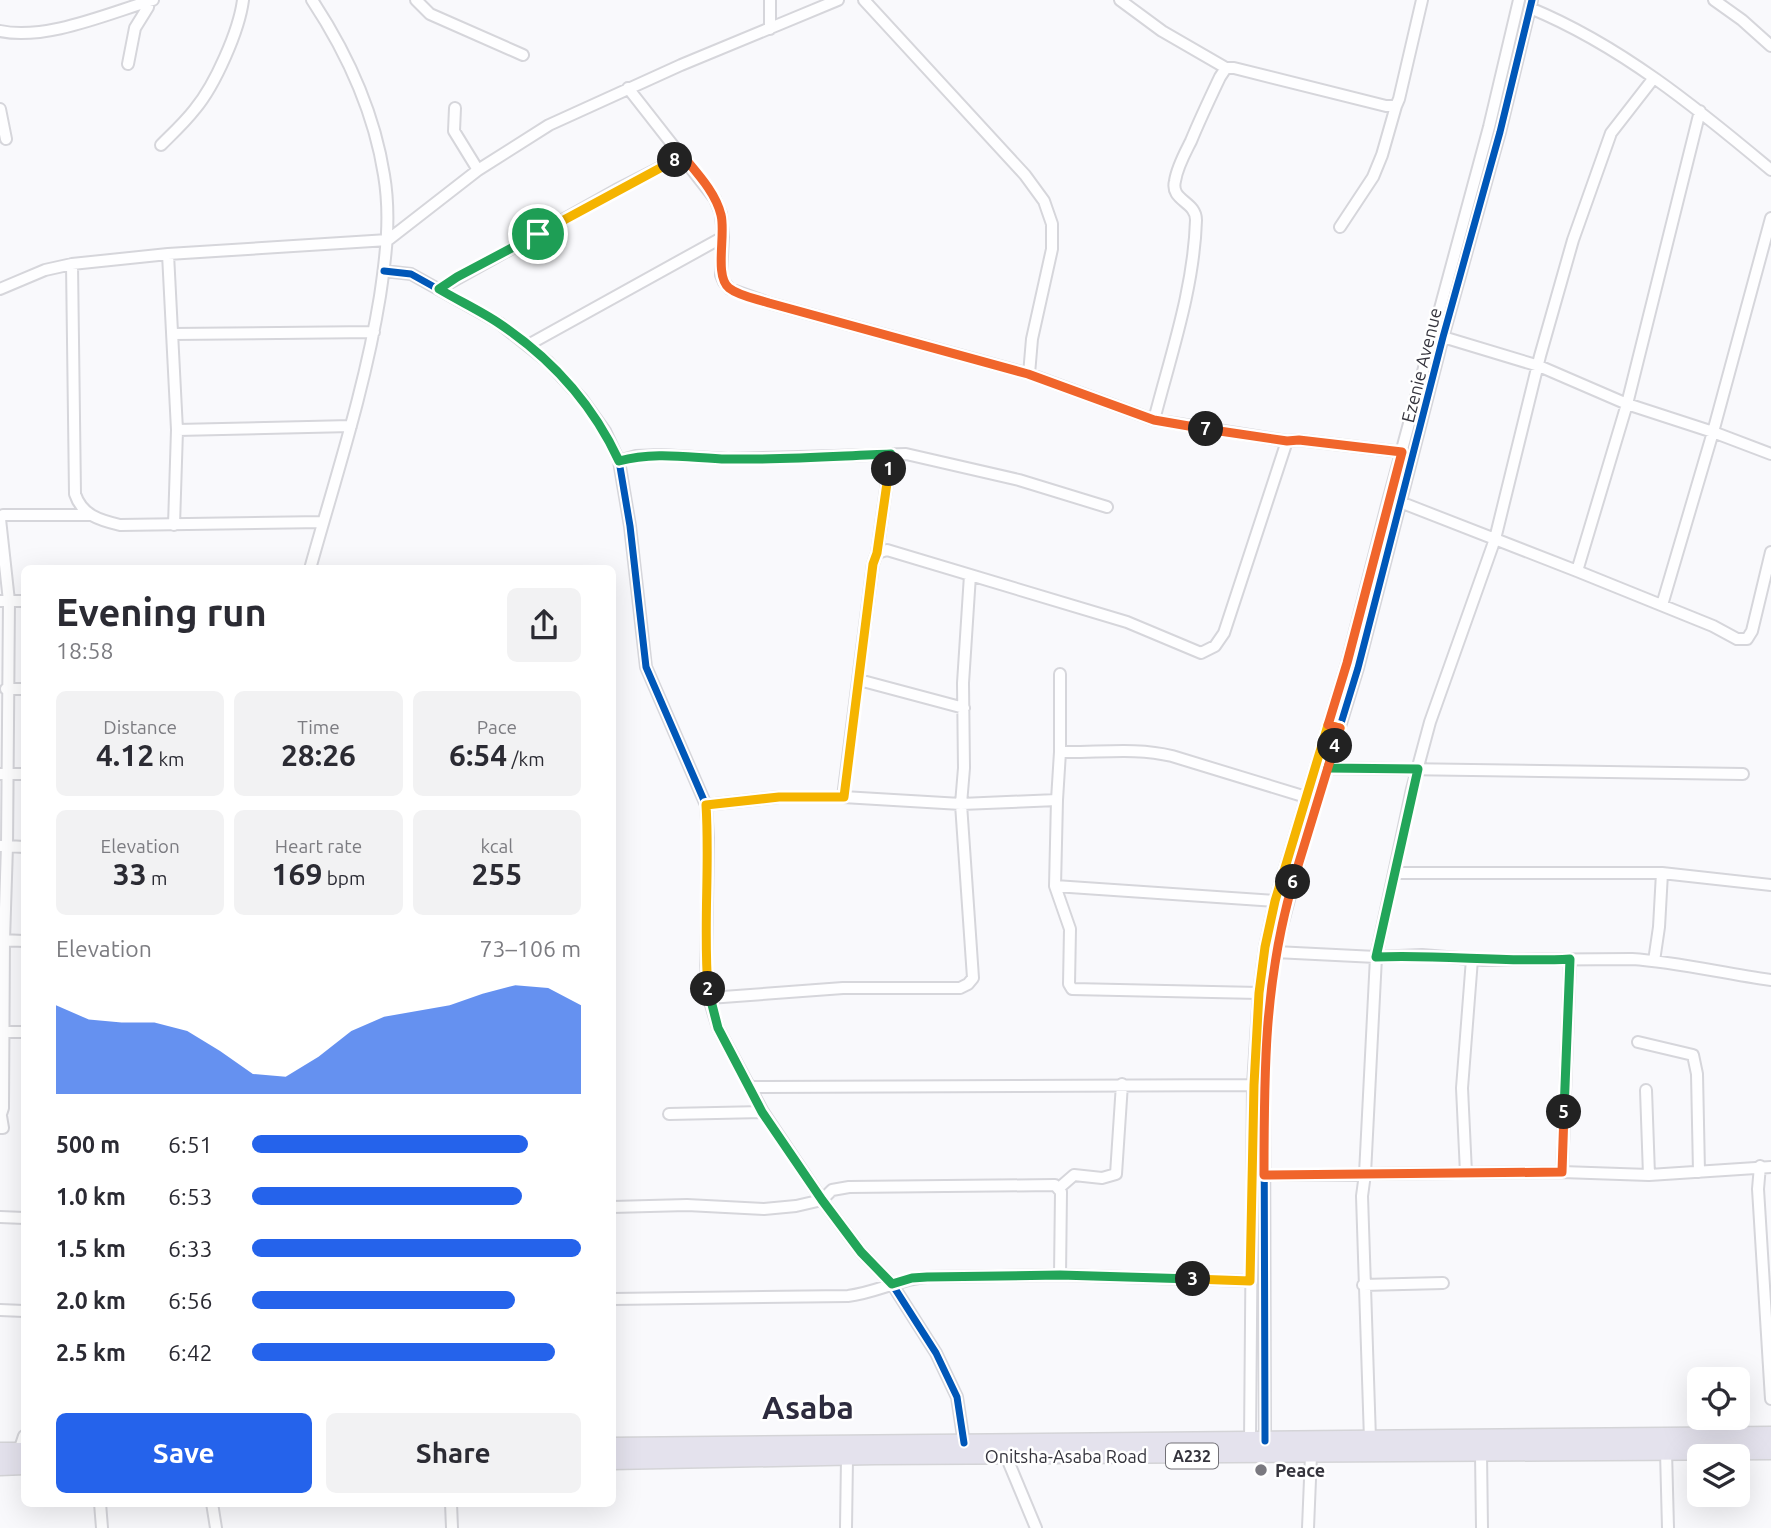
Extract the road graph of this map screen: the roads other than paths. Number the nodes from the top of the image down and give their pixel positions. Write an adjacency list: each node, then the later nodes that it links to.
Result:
1 (150, 0): 14 (street); 17 (street)
2 (243, 0): 28 (street)
3 (313, 0): 35 (street)
4 (416, 0): 16 (street)
5 (770, 0): 13 (street)
6 (838, 0): 13 (street)
7 (864, 0): 47 (street)
8 (1120, 0): 18 (street)
9 (1422, 0): 23 (street)
10 (1519, 0): 21 (street, Ezenie Avenue)
11 (1714, 0): 15 (street)
12 (1531, 4): 19 (street); 22 (street, Ezenie Avenue)
13 (770, 29): 20 (street)
14 (0, 31)
15 (1771, 46)
16 (523, 55)
17 (128, 64)
18 (1226, 68): 23 (street); 49 (street)
19 (1653, 79): 26 (street); 46 (street)
20 (628, 88): 29 (street); 30 (street)
21 (1498, 91): 22 (street); 38 (street, Ezenie Avenue)
22 (1510, 94): 38 (street, Ezenie Avenue)
23 (1396, 106): 33 (street)
24 (0, 108): 27 (street)
25 (455, 108): 30 (street)
26 (1700, 111): 31 (street); 48 (street)
27 (6, 139)
28 (162, 145)
29 (683, 156): 34 (street); 41 (street)
30 (478, 170): 35 (street)
31 (1771, 170)
32 (1771, 218): 52 (street)
33 (1340, 227)
34 (723, 237): 45 (street); 47 (street)
35 (388, 240): 36 (street); 39 (street)
36 (169, 254): 37 (street); 43 (street)
37 (72, 264): 40 (street); 60 (street)
38 (1457, 270): 44 (street, Ezenie Avenue); 54 (street, Ezenie Avenue)
39 (384, 271): 41 (street); 42 (street)
40 (0, 289)
41 (439, 289): 45 (street)
42 (374, 332): 43 (street); 50 (street)
43 (172, 334): 51 (street)
44 (1443, 337): 46 (street); 58 (street, Ezenie Avenue)
45 (528, 345): 57 (street)
46 (1539, 366): 48 (street); 63 (street)
47 (1028, 374): 49 (street)
48 (1627, 404): 52 (street); 67 (street)
49 (1154, 420): 53 (street)
50 (351, 426): 51 (street); 61 (street)
51 (177, 430): 62 (street)
52 (1713, 432): 56 (street); 70 (street)
53 (1287, 441): 54 (street); 68 (street)
54 (1402, 452): 76 (street, Ezenie Avenue)
55 (891, 454): 57 (street); 59 (street); 65 (street)
56 (1771, 454)
57 (619, 461): 88 (street)
58 (1400, 502): 63 (street); 77 (street, Ezenie Avenue)
59 (1107, 507)
60 (89, 515): 62 (street); 69 (street)
61 (323, 522): 62 (street); 66 (street)
62 (174, 525)
63 (1495, 539): 67 (street); 80 (street)
64 (1771, 552): 70 (street)
65 (877, 553): 68 (street); 72 (street)
66 (311, 565)
67 (1577, 570): 70 (street)
68 (970, 575): 75 (street)
69 (4, 601): 73 (street)
70 (1662, 605)
71 (1060, 674): 78 (street)
72 (859, 680): 75 (street); 84 (street)
73 (6, 689): 74 (street); 81 (street)
74 (21, 689)
75 (964, 708): 87 (street)
76 (1328, 725): 77 (street); 85 (street, Ezenie Avenue)
77 (1340, 728): 79 (street, Ezenie Avenue)
78 (1060, 752): 85 (street); 86 (street)
79 (1328, 768): 80 (street); 97 (street, Ezenie Avenue)
80 (1418, 769): 83 (street); 90 (street)
81 (3, 774): 82 (street); 89 (street)
82 (21, 774)
83 (1743, 774)
84 (844, 797): 87 (street); 88 (street)
85 (1306, 797): 94 (street, Ezenie Avenue)
86 (1057, 800): 87 (street); 92 (street)
87 (961, 804): 104 (street)
88 (706, 805): 104 (street)
89 (4, 846): 95 (street)
90 (1394, 873): 91 (street); 98 (street)
91 (1662, 873): 93 (street); 101 (street)
92 (1055, 886): 94 (street); 103 (street)
93 (1771, 886)
94 (1275, 901): 103 (street, Ezenie Avenue)
95 (2, 940): 96 (street); 105 (street)
96 (21, 941)
97 (1275, 952): 98 (street); 121 (street, Ezenie Avenue)
98 (1376, 957): 99 (street); 120 (street)
99 (1472, 959): 100 (street); 119 (street)
100 (1570, 959): 101 (street); 117 (street)
101 (1654, 961): 102 (street)
102 (1771, 980)
103 (1259, 993): 109 (street, Ezenie Avenue)
104 (709, 998): 110 (street)
105 (1, 1032): 106 (street); 114 (street)
106 (21, 1032)
107 (1638, 1042): 118 (street)
108 (1122, 1084): 109 (street); 110 (street); 123 (street)
109 (1254, 1085): 129 (street, Ezenie Avenue)
110 (748, 1087): 112 (street)
111 (1646, 1090): 122 (street)
112 (762, 1112): 113 (street); 124 (street)
113 (669, 1114)
114 (0, 1117): 115 (street)
115 (0, 1128)
116 (1765, 1166): 118 (street); 136 (street)
117 (1562, 1172): 119 (street); 122 (street)
118 (1699, 1172): 122 (street)
119 (1466, 1173): 120 (street)
120 (1365, 1174): 121 (street); 132 (street)
121 (1264, 1175): 139 (street, Ezenie Avenue)
122 (1649, 1175)
123 (1059, 1188): 124 (street); 128 (street)
124 (822, 1200): 125 (street); 131 (street)
125 (616, 1207)
126 (0, 1217): 127 (street)
127 (21, 1218)
128 (1060, 1275): 129 (street); 131 (street)
129 (1250, 1281): 139 (street, Ezenie Avenue)
130 (1443, 1283): 132 (street)
131 (892, 1284): 133 (street); 140 (street)
132 (1363, 1285): 138 (street)
133 (616, 1299)
134 (0, 1310): 135 (street)
135 (21, 1311)
136 (1771, 1399)
137 (1771, 1435): 138 (highway, A232)
138 (1370, 1440): 139 (highway, A232)
139 (1258, 1441): 140 (highway, A232)
140 (964, 1443): 147 (highway, A232)
141 (616, 1447): 147 (highway, A232)
142 (0, 1451): 143 (highway)
143 (21, 1451)
144 (1666, 1451): 145 (highway, Onitsha-Asaba Road / A232); 148 (highway, Onitsha-Asaba Road / A232); 164 (street)
145 (1771, 1451)
146 (21, 1452): 153 (highway)
147 (652, 1453): 151 (highway, Onitsha-Asaba Road / A232); 152 (highway, Onitsha-Asaba Road / A232)
148 (1481, 1453): 149 (highway, Onitsha-Asaba Road / A232); 163 (street)
149 (1311, 1455): 150 (highway, Onitsha-Asaba Road / A232); 162 (street)
150 (1006, 1456): 151 (highway, Onitsha-Asaba Road / A232); 161 (street)
151 (847, 1458): 160 (street)
152 (616, 1460)
153 (0, 1467)
154 (100, 1507): 157 (street)
155 (213, 1507): 158 (street)
156 (451, 1507): 159 (street)
157 (102, 1528)
158 (216, 1528)
159 (452, 1528)
160 (846, 1528)
161 (1036, 1528)
162 (1308, 1528)
163 (1482, 1528)
164 (1668, 1528)

